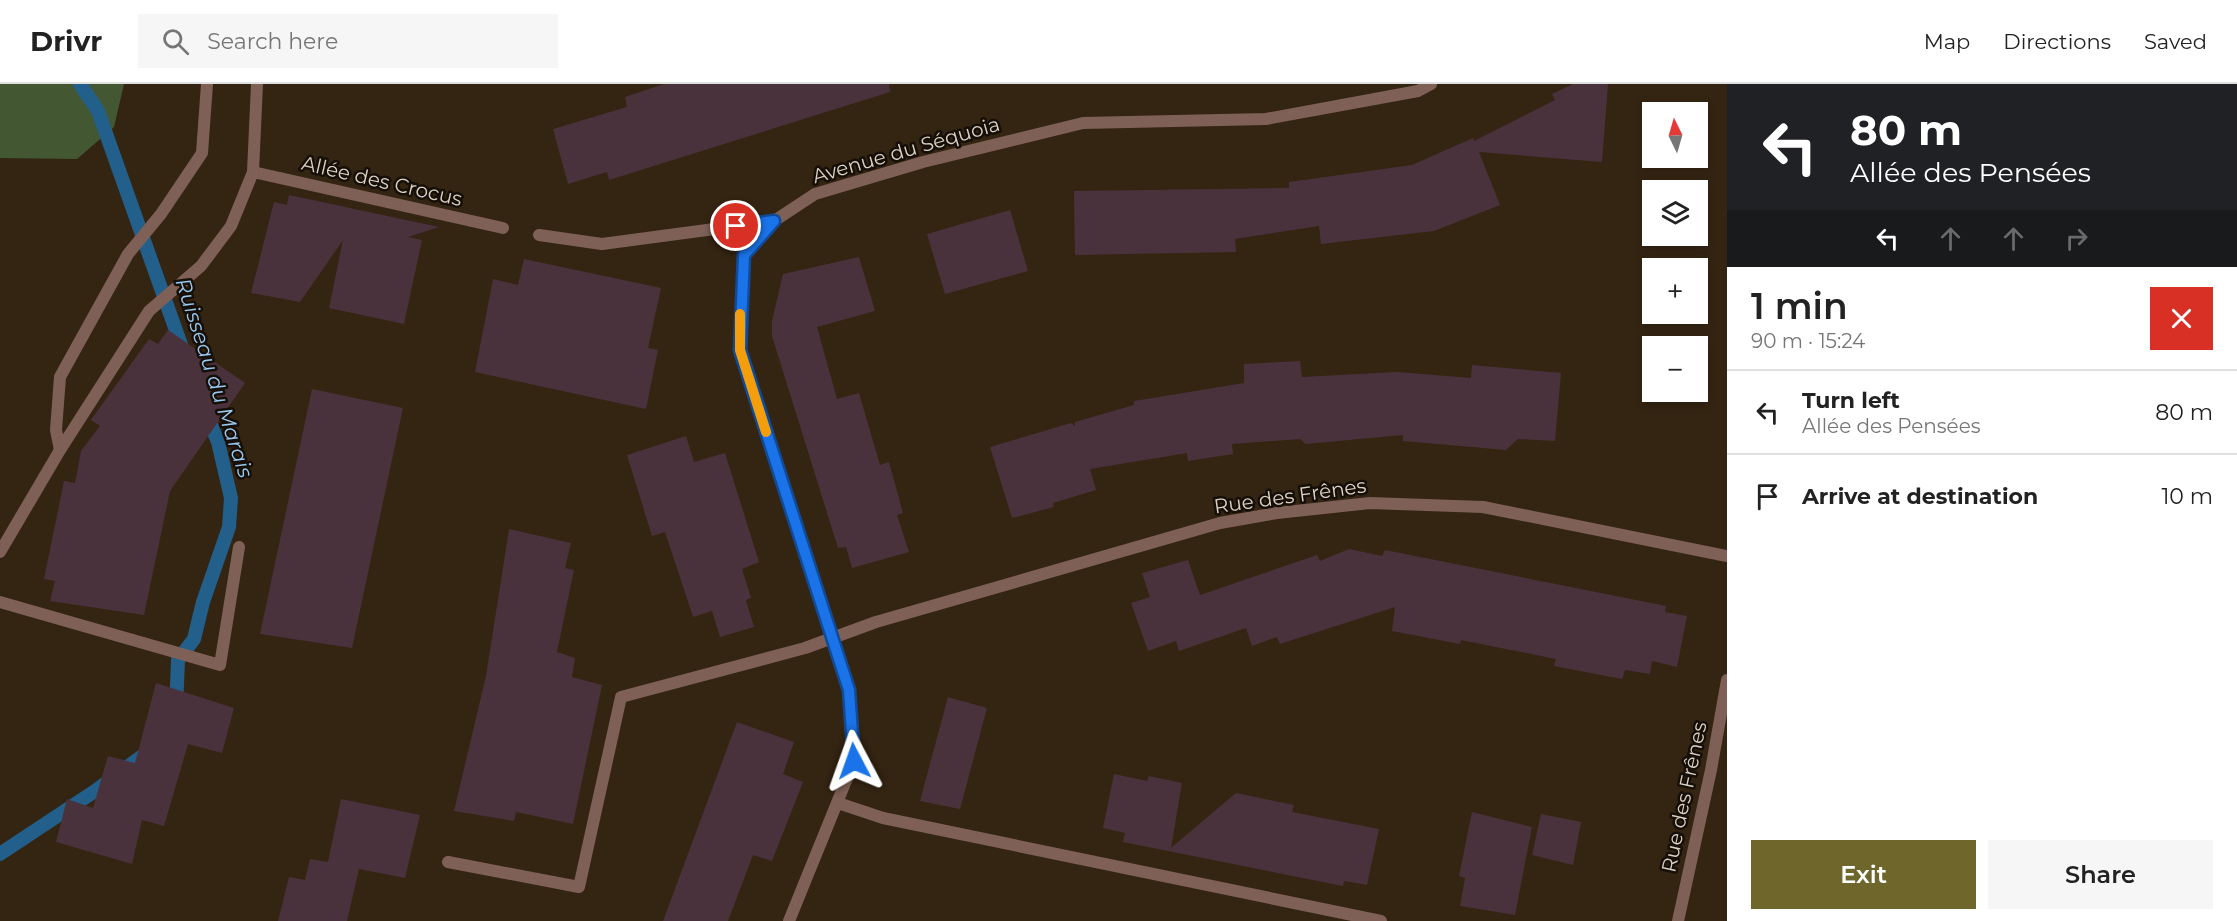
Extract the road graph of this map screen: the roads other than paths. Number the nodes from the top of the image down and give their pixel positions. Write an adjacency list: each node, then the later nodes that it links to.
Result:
1 (207, 84): 8 (street)
2 (257, 84): 4 (street)
3 (1431, 84): 5 (street, Avenue du Séquoia)
4 (253, 172): 6 (street, Allée des Crocus); 8 (street)
5 (774, 221): 7 (street); 13 (street, Avenue du Séquoia)
6 (503, 228)
7 (539, 235)
8 (60, 450): 10 (street)
9 (239, 547): 12 (street)
10 (0, 552)
11 (1727, 556): 13 (street, Rue des Frênes)
12 (0, 602)
13 (834, 638): 15 (street, Avenue du Séquoia); 16 (street, Rue des Frênes)
14 (1727, 680): 19 (street, Rue des Frênes)
15 (838, 803): 17 (street, Avenue du Séquoia); 18 (street)
16 (448, 862)
17 (789, 921)
18 (1381, 921)
19 (1678, 921)

